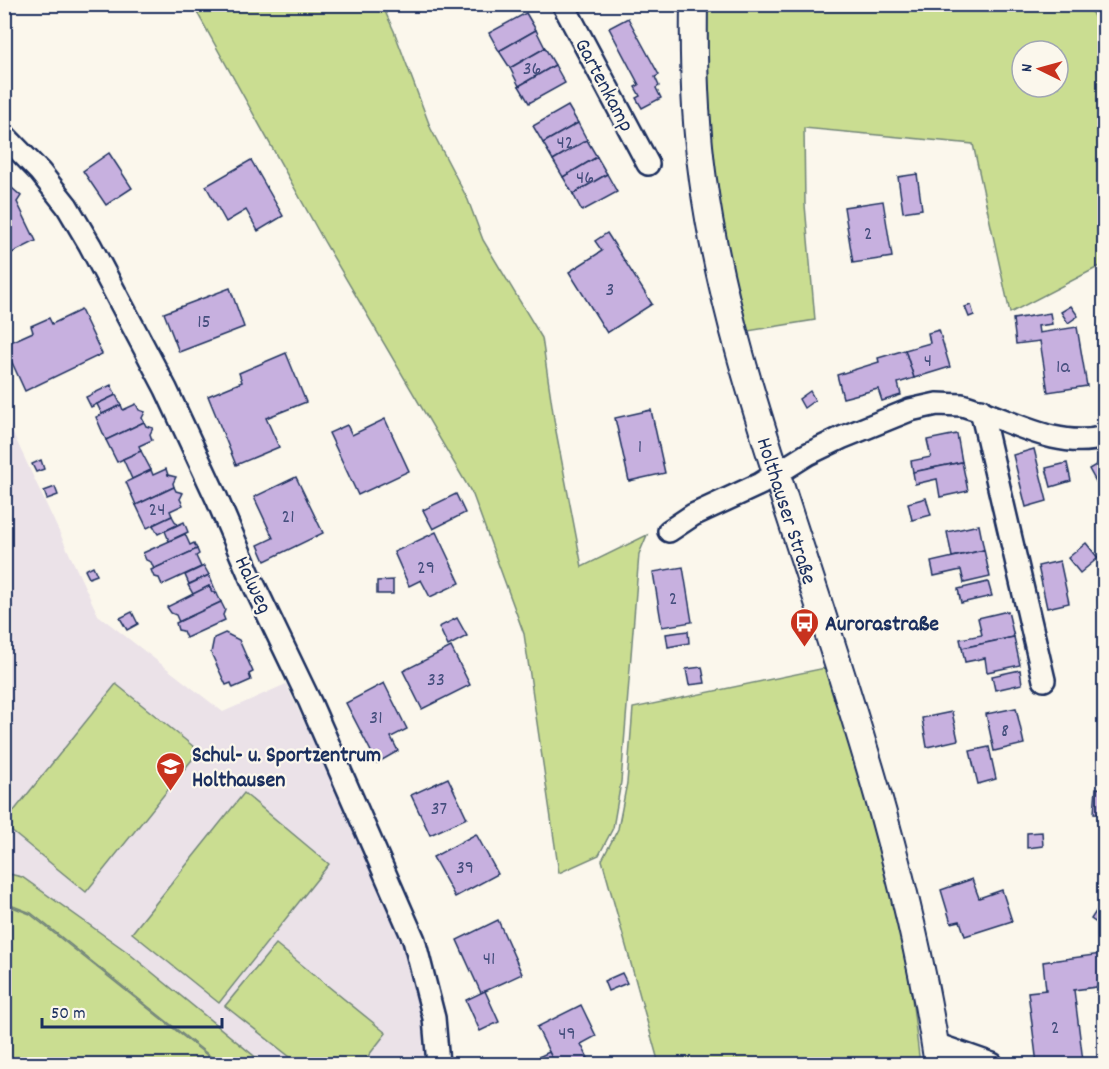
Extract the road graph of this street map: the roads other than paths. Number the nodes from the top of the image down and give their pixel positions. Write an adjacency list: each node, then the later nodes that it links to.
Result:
1 (563, 4): 4 (street, Gartenkamp)
2 (694, 4): 7 (street, Holthauser Straße)
3 (4, 135): 11 (street, Halweg)
4 (648, 164)
5 (981, 410): 6 (street); 7 (street); 9 (street)
6 (1104, 437)
7 (776, 473): 8 (street); 10 (street, Holthauser Straße)
8 (669, 531)
9 (1044, 680)
10 (936, 1054): 12 (street, Holthauser Straße)
11 (438, 1065)
12 (993, 1065)

